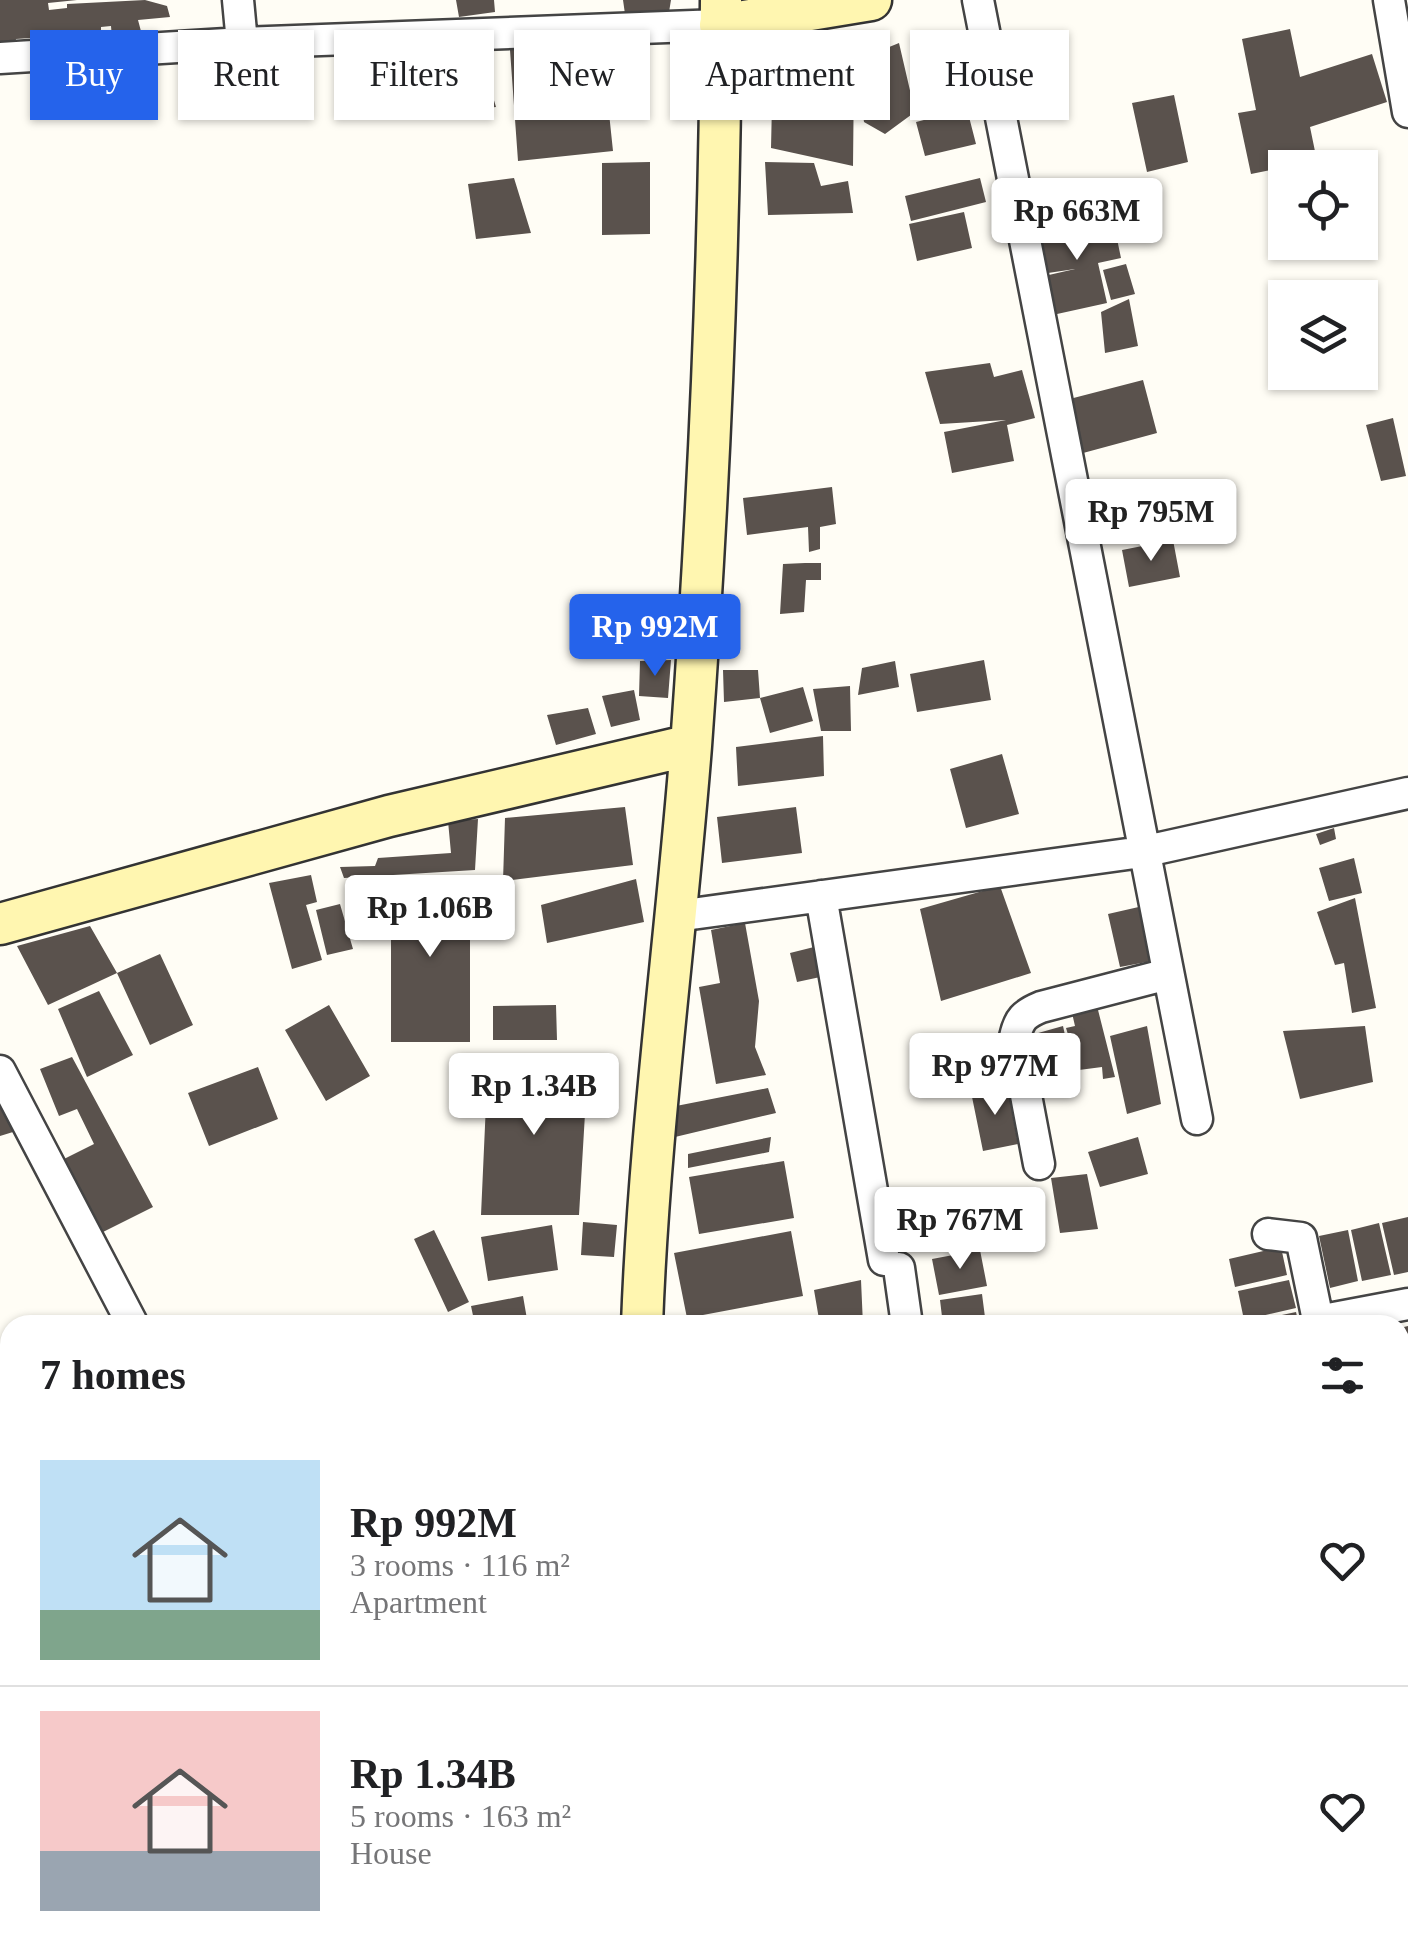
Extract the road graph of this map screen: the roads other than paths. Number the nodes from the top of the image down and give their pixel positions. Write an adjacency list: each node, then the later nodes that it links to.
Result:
1 (238, 0): 6 (street)
2 (871, 0): 5 (main road)
3 (978, 0): 13 (street)
4 (1388, 0): 10 (street)
5 (720, 12): 7 (street); 11 (main road)
6 (241, 30)
7 (314, 38)
8 (178, 47): 9 (street)
9 (0, 58)
10 (1408, 112)
11 (691, 745): 15 (main road); 16 (main road)
12 (1408, 793): 13 (street)
13 (1142, 852): 14 (street); 17 (street)
14 (822, 896): 15 (street); 25 (street)
15 (677, 916): 24 (main road)
16 (0, 924)
17 (1168, 974): 19 (street); 20 (street)
18 (0, 1072): 23 (street)
19 (1197, 1120)
20 (1039, 1164)
21 (1268, 1234): 26 (street)
22 (1408, 1304): 27 (street)
23 (128, 1315)
24 (643, 1315)
25 (904, 1315)
26 (1316, 1315)
27 (1356, 1315)

